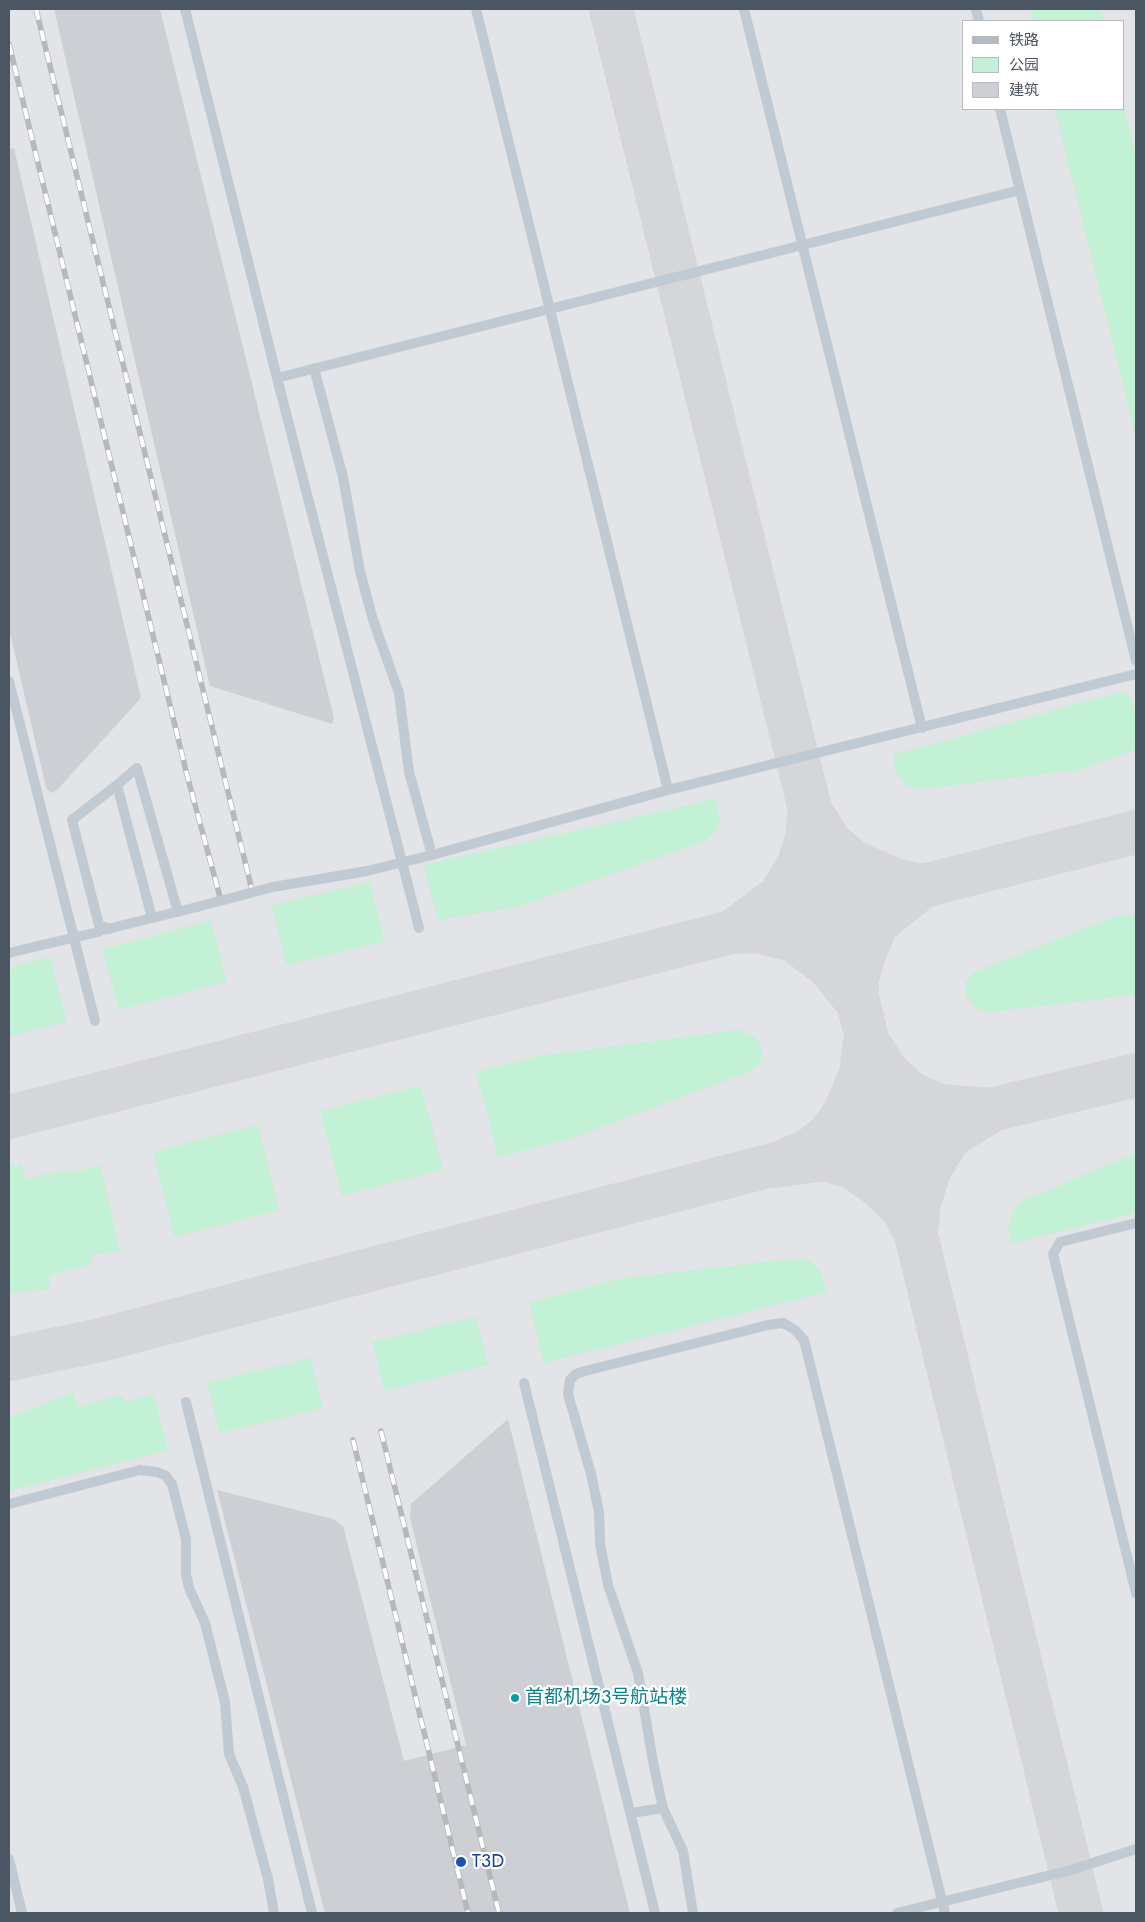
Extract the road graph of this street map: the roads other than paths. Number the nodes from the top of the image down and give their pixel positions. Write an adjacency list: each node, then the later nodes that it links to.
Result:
1 (185, 9): 9 (lane)
2 (476, 9): 7 (lane)
3 (744, 9): 6 (lane)
4 (1000, 110): 5 (lane)
5 (1020, 190): 6 (lane); 10 (lane)
6 (802, 245): 7 (lane); 13 (lane)
7 (550, 308): 8 (lane); 15 (lane)
8 (314, 368): 9 (lane); 16 (lane)
9 (277, 378): 19 (lane)
10 (1136, 660)
11 (1136, 674): 13 (lane)
12 (9, 681): 22 (lane)
13 (922, 728): 15 (lane)
14 (116, 785): 17 (lane); 18 (lane); 20 (lane)
15 (668, 790): 16 (lane)
16 (432, 855): 17 (lane, bridge)
17 (178, 912): 18 (lane)
18 (152, 918): 20 (lane)
19 (419, 928)
20 (110, 929): 21 (lane, bridge)
21 (9, 953)
22 (95, 1021)
23 (1136, 1222): 27 (lane)
24 (524, 1382): 29 (lane)
25 (186, 1402): 35 (lane)
26 (9, 1504): 34 (lane)
27 (1136, 1593)
28 (664, 1808): 29 (lane); 32 (lane); 37 (lane)
29 (632, 1813): 36 (lane)
30 (1136, 1849): 32 (lane)
31 (9, 1859): 33 (lane)
32 (942, 1902): 38 (lane); 39 (lane)
33 (22, 1913)
34 (274, 1913)
35 (312, 1913)
36 (655, 1913)
37 (693, 1913)
38 (897, 1913)
39 (945, 1913)

